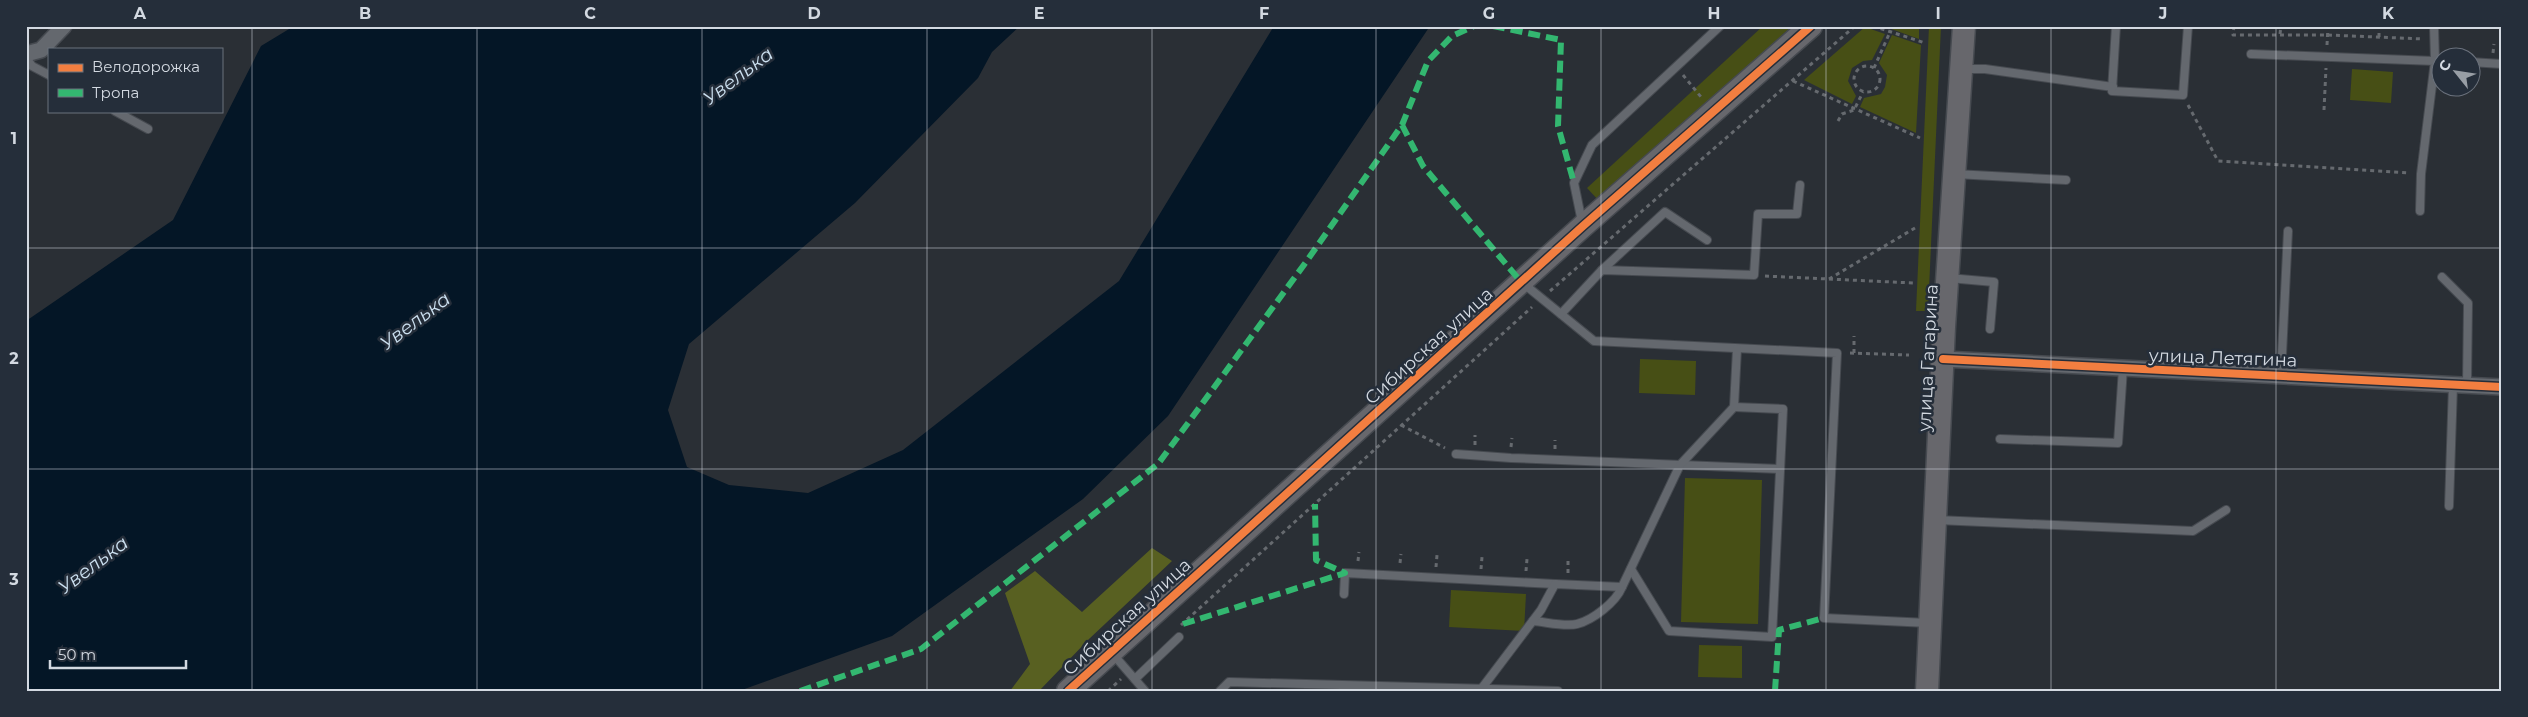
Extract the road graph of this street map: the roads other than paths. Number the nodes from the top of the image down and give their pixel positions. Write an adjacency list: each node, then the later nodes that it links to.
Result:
1 (64, 26): 10 (street)
2 (1720, 26): 24 (lane)
3 (1811, 26): 24 (street, Сибирская улица)
4 (1964, 26): 14 (street, улица Гагарина)
5 (2116, 26): 16 (lane)
6 (2188, 26): 16 (lane)
7 (2434, 26): 8 (lane)
8 (2436, 48)
9 (2251, 54): 11 (lane)
10 (26, 56): 15 (lane)
11 (2430, 61)
12 (2480, 63): 13 (lane)
13 (2502, 64)
14 (1961, 69): 16 (lane); 20 (street, улица Гагарина)
15 (48, 74)
16 (2113, 87)
17 (2432, 98): 23 (lane)
18 (117, 112): 19 (lane)
19 (148, 129)
20 (1953, 174): 21 (lane); 29 (street, улица Гагарина)
21 (2066, 180)
22 (1800, 185): 27 (lane)
23 (2420, 211)
24 (1583, 226): 30 (street, Сибирская улица)
25 (2288, 231): 36 (lane)
26 (1707, 240): 27 (lane)
27 (1602, 270): 31 (lane)
28 (2442, 277): 37 (lane)
29 (1947, 278): 32 (lane); 34 (street, улица Гагарина)
30 (1522, 283): 31 (lane); 54 (street, Сибирская улица)
31 (1561, 314): 33 (lane)
32 (1990, 330)
33 (1737, 349): 39 (lane); 52 (lane)
34 (1943, 360): 35 (street, улица Летягина); 46 (street, улица Гагарина)
35 (2123, 368): 36 (street, улица Летягина); 40 (lane)
36 (2281, 375): 37 (street, улица Летягина)
37 (2460, 385): 38 (street, улица Летягина); 44 (lane)
38 (2502, 387)
39 (1734, 407): 42 (lane); 43 (lane)
40 (2000, 439)
41 (1456, 454): 42 (lane)
42 (1680, 465): 43 (lane); 47 (lane)
43 (1780, 469): 47 (lane)
44 (2449, 506)
45 (2226, 510): 46 (lane)
46 (1934, 520): 52 (street, улица Гагарина)
47 (1631, 569): 49 (lane)
48 (1555, 584): 49 (lane); 50 (lane); 51 (lane)
49 (1622, 587): 51 (lane)
50 (1344, 594)
51 (1534, 621): 56 (lane)
52 (1930, 623): 61 (street, улица Гагарина)
53 (1178, 633): 55 (lane)
54 (1111, 652): 55 (lane); 57 (street, Сибирская улица)
55 (1135, 679): 58 (lane)
56 (1482, 688): 59 (lane); 60 (lane)
57 (1068, 691)
58 (1145, 691)
59 (1220, 691)
60 (1558, 691)
61 (1927, 691)

